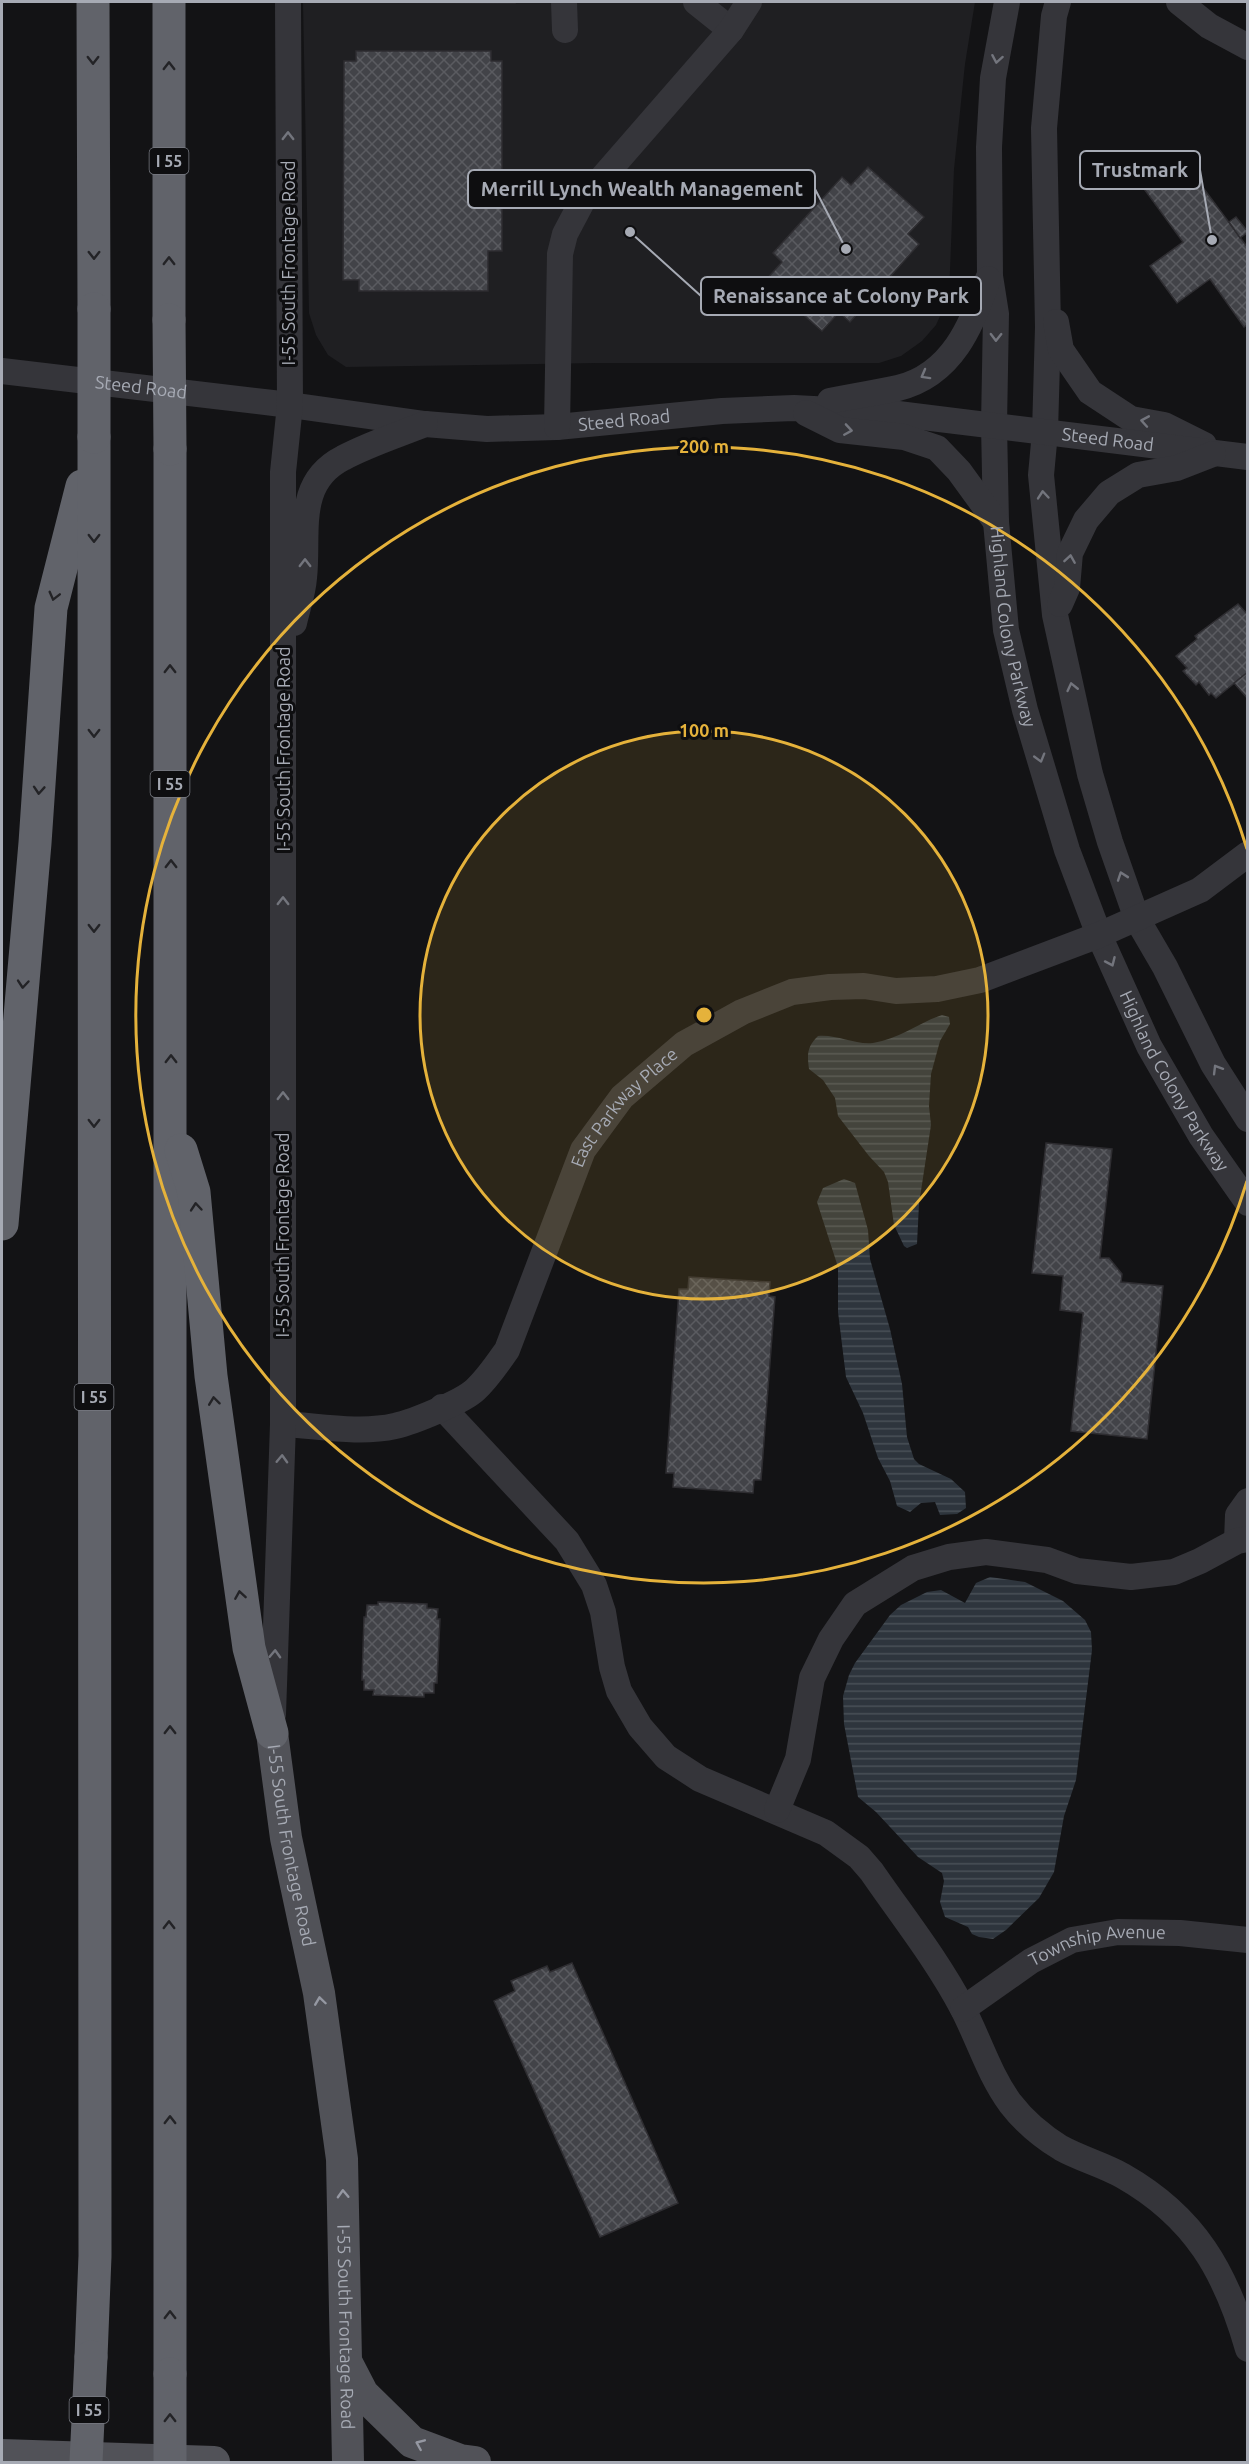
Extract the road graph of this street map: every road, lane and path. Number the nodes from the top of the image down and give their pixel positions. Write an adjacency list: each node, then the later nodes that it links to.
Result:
1 (93, 2): 22 (highway, I 55, one-way to 22, bridge)
2 (170, 2): 31 (highway, I 55, one-way to 2, bridge)
3 (288, 2): 16 (street, I-55 South Frontage Road, one-way to 3)
4 (564, 2): 10 (street)
5 (696, 2): 11 (street)
6 (749, 2): 11 (street)
7 (1007, 2): 13 (street, Highland Colony Parkway, one-way to 13)
8 (1058, 2): 14 (street)
9 (1179, 2): 12 (street)
10 (565, 30)
11 (731, 30): 20 (street)
12 (1248, 47)
13 (990, 276): 17 (street, one-way to 17); 19 (street, Highland Colony Parkway, one-way to 19)
14 (1048, 280): 21 (street); 23 (street, one-way to 14)
15 (2, 370): 16 (street, Steed Road)
16 (290, 405): 18 (street, Steed Road); 27 (street, I-55 South Frontage Road)
17 (794, 408): 19 (street, Steed Road); 20 (street, Steed Road); 25 (street, one-way to 25)
18 (425, 424): 20 (street, Steed Road); 27 (street, one-way to 18)
19 (994, 425): 21 (street, Steed Road); 25 (street, Highland Colony Parkway)
20 (557, 427)
21 (1045, 432): 23 (street, Steed Road); 26 (street, one-way to 21)
22 (94, 437): 34 (highway, one-way to 34); 46 (highway, I 55, one-way to 46, bridge)
23 (1217, 453): 24 (street, Steed Road); 26 (street, one-way to 23)
24 (1248, 457)
25 (996, 522): 30 (street, Highland Colony Parkway, one-way to 30)
26 (1055, 615): 29 (street, one-way to 26)
27 (284, 662): 36 (street, I-55 South Frontage Road, one-way to 27)
28 (1248, 854): 29 (street, East Parkway Place)
29 (1137, 919): 30 (street, East Parkway Place); 32 (street, one-way to 29)
30 (1099, 935): 33 (street, Highland Colony Parkway, one-way to 33); 35 (street, East Parkway Place)
31 (171, 1118): 39 (highway, one-way to 31); 47 (highway, I 55, one-way to 31, bridge)
32 (1248, 1119)
33 (1248, 1203)
34 (2, 1224)
35 (442, 1407): 36 (street, East Parkway Place); 40 (street)
36 (284, 1424): 39 (street, I-55 South Frontage Road, one-way to 36)
37 (1248, 1501): 38 (street)
38 (1242, 1540): 40 (street)
39 (272, 1733): 44 (main road, I-55 South Frontage Road, one-way to 39)
40 (777, 1810): 42 (street)
41 (1248, 1940): 42 (street, Township Avenue)
42 (963, 2009): 43 (street)
43 (1248, 2349)
44 (347, 2363): 49 (main road, I-55 South Frontage Road); 50 (main road, one-way to 44)
45 (2, 2455): 48 (main road)
46 (86, 2463)
47 (170, 2463)
48 (214, 2463)
49 (348, 2463)
50 (475, 2463)

